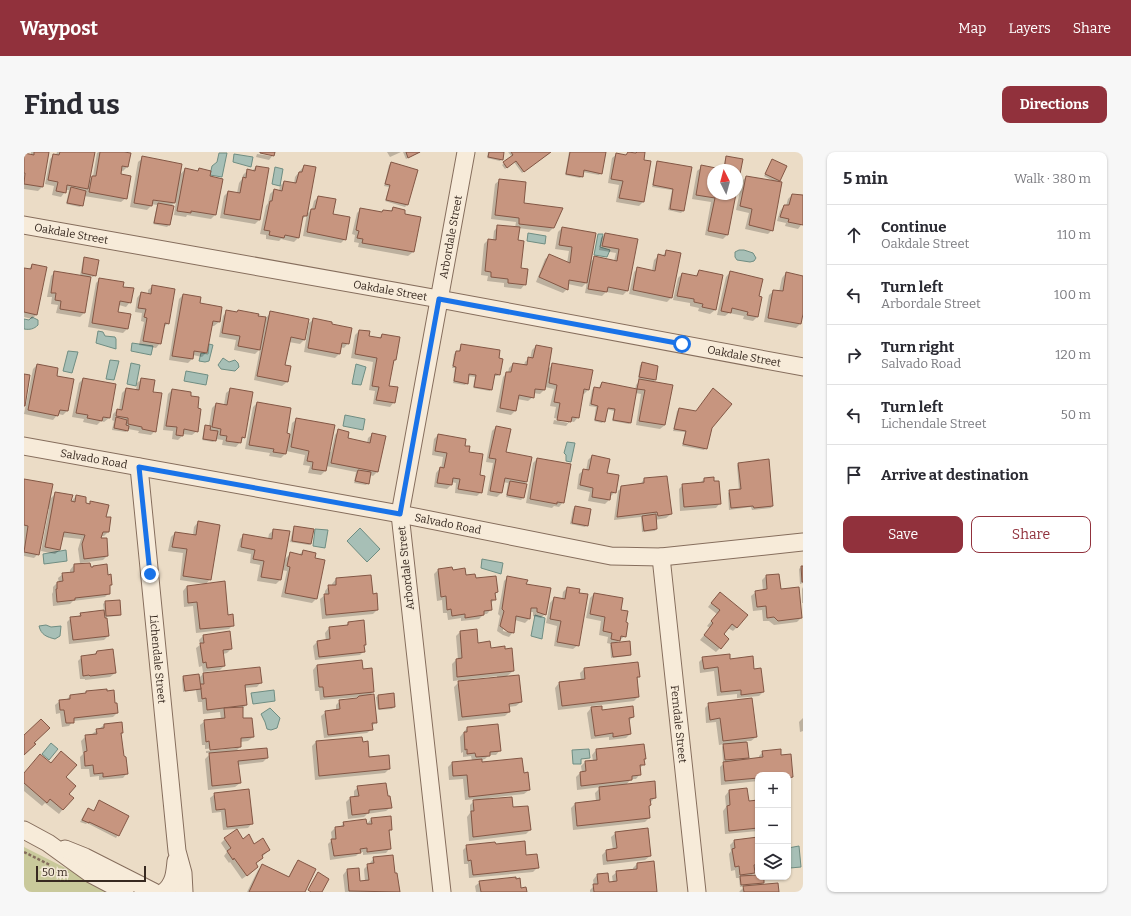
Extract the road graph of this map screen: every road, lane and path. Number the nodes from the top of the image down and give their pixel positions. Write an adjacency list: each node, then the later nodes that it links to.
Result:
1 (466, 152): 3 (street, Arbordale Street)
2 (24, 225): 3 (street, Oakdale Street)
3 (439, 299): 4 (street, Oakdale Street); 7 (street, Arbordale Street)
4 (803, 367)
5 (24, 446): 6 (street, Salvado Road)
6 (139, 467): 7 (street, Salvado Road); 12 (street, Lichendale Street)
7 (400, 514): 9 (street, Salvado Road); 17 (street, Arbordale Street)
8 (803, 542): 9 (street, Salvado Road)
9 (661, 557): 18 (street, Ferndale Street)
10 (24, 830): 11 (street)
11 (48, 843): 13 (street); 14 (street)
12 (176, 851): 15 (street, Lichendale Street); 16 (street, Lichendale Street)
13 (125, 892)
14 (154, 892)
15 (164, 892)
16 (184, 892)
17 (442, 892)
18 (697, 892)

